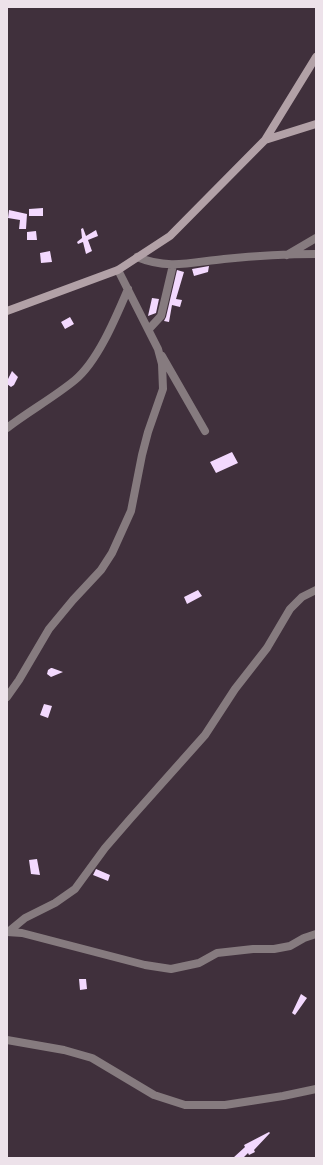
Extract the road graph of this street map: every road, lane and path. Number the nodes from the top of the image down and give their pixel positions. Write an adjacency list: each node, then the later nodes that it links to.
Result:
1 (316, 57): 3 (street)
2 (316, 124): 3 (street)
3 (265, 140): 7 (street)
4 (316, 238): 6 (street)
5 (316, 254): 6 (street)
6 (286, 256): 8 (street)
7 (137, 257): 8 (street); 9 (street)
8 (173, 266): 12 (street)
9 (118, 270): 10 (street); 11 (street)
10 (128, 289): 12 (street); 14 (street)
11 (7, 311)
12 (149, 329): 13 (street)
13 (158, 349): 15 (street); 17 (street)
14 (7, 428)
15 (206, 431)
16 (316, 590): 18 (street)
17 (7, 697)
18 (7, 932): 19 (street)
19 (316, 934)
20 (7, 1040): 21 (street)
21 (316, 1089)

